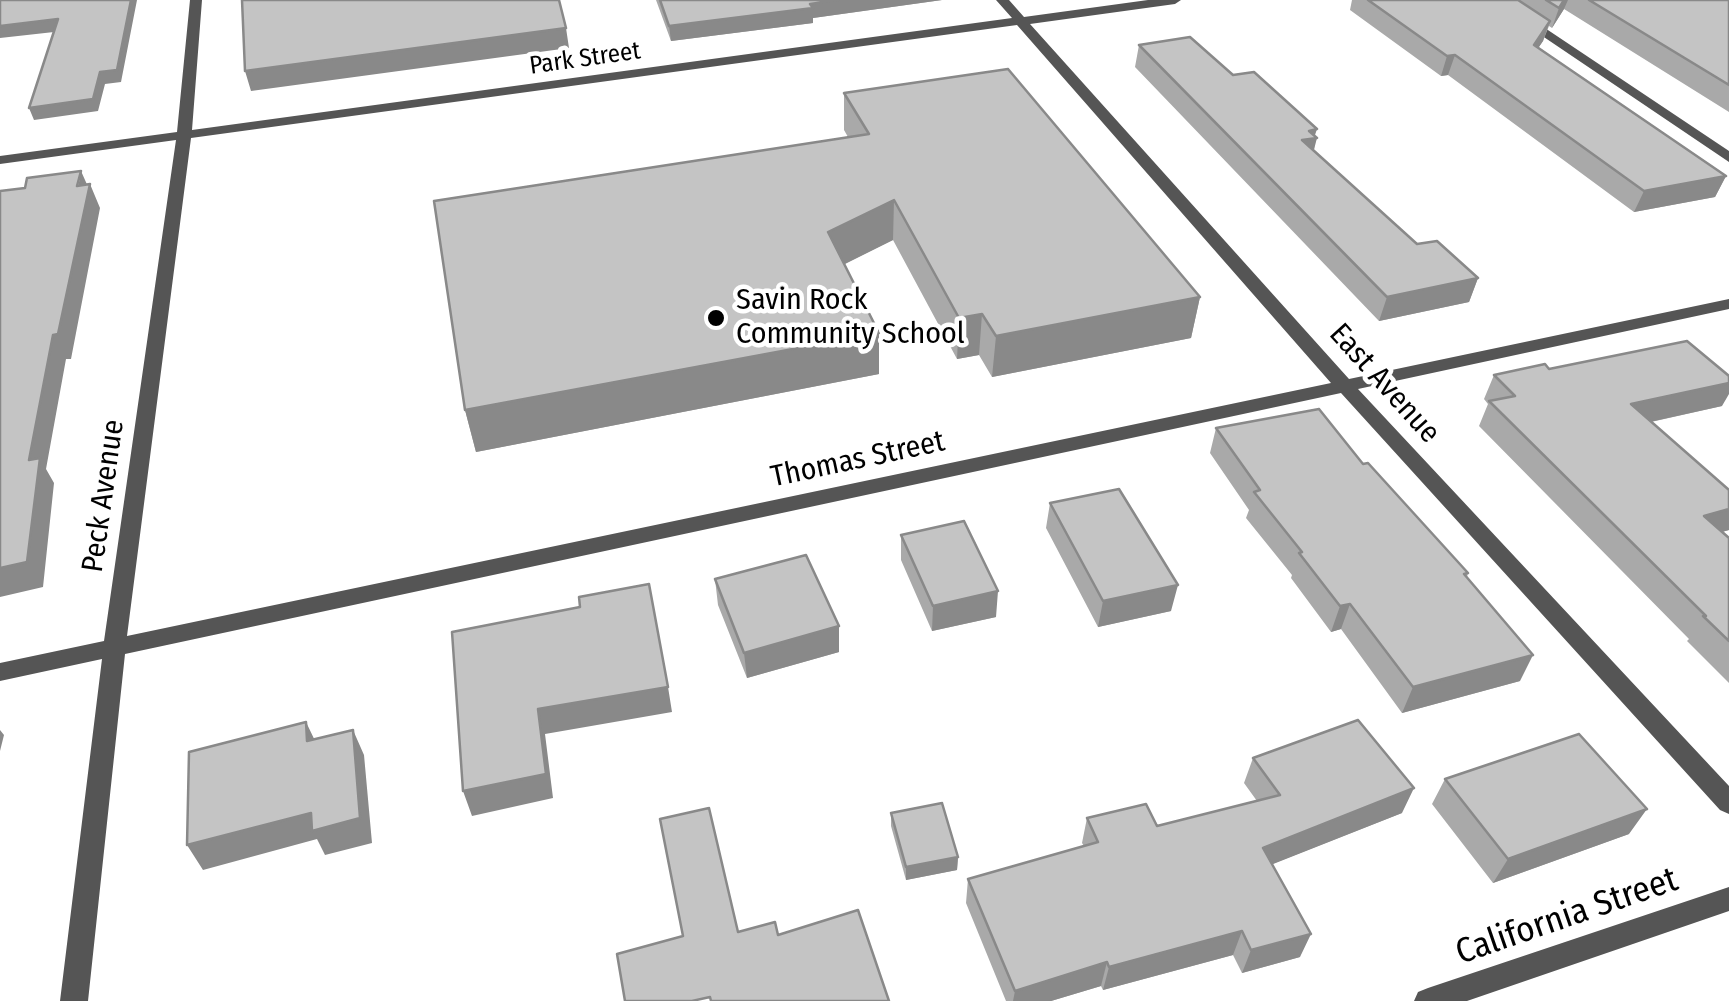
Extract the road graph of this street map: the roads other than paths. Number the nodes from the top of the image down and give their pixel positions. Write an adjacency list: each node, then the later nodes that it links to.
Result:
1 (196, 0): 6 (street, Peck Avenue)
2 (1002, 0): 5 (street, East Avenue)
3 (1176, 0): 5 (street, Park Street)
4 (1495, 0): 7 (street)
5 (1021, 22): 6 (street, Park Street); 10 (street, East Avenue)
6 (184, 134): 8 (street, Park Street); 11 (street, Peck Avenue)
7 (1729, 158)
8 (0, 160)
9 (1729, 304): 10 (street, Thomas Street)
10 (1346, 387): 11 (street, Thomas Street); 13 (street, East Avenue)
11 (114, 648): 12 (street, Thomas Street); 15 (street, Peck Avenue)
12 (0, 672)
13 (1729, 803)
14 (1729, 899): 16 (street, California Street)
15 (74, 1001)
16 (1428, 1001)

